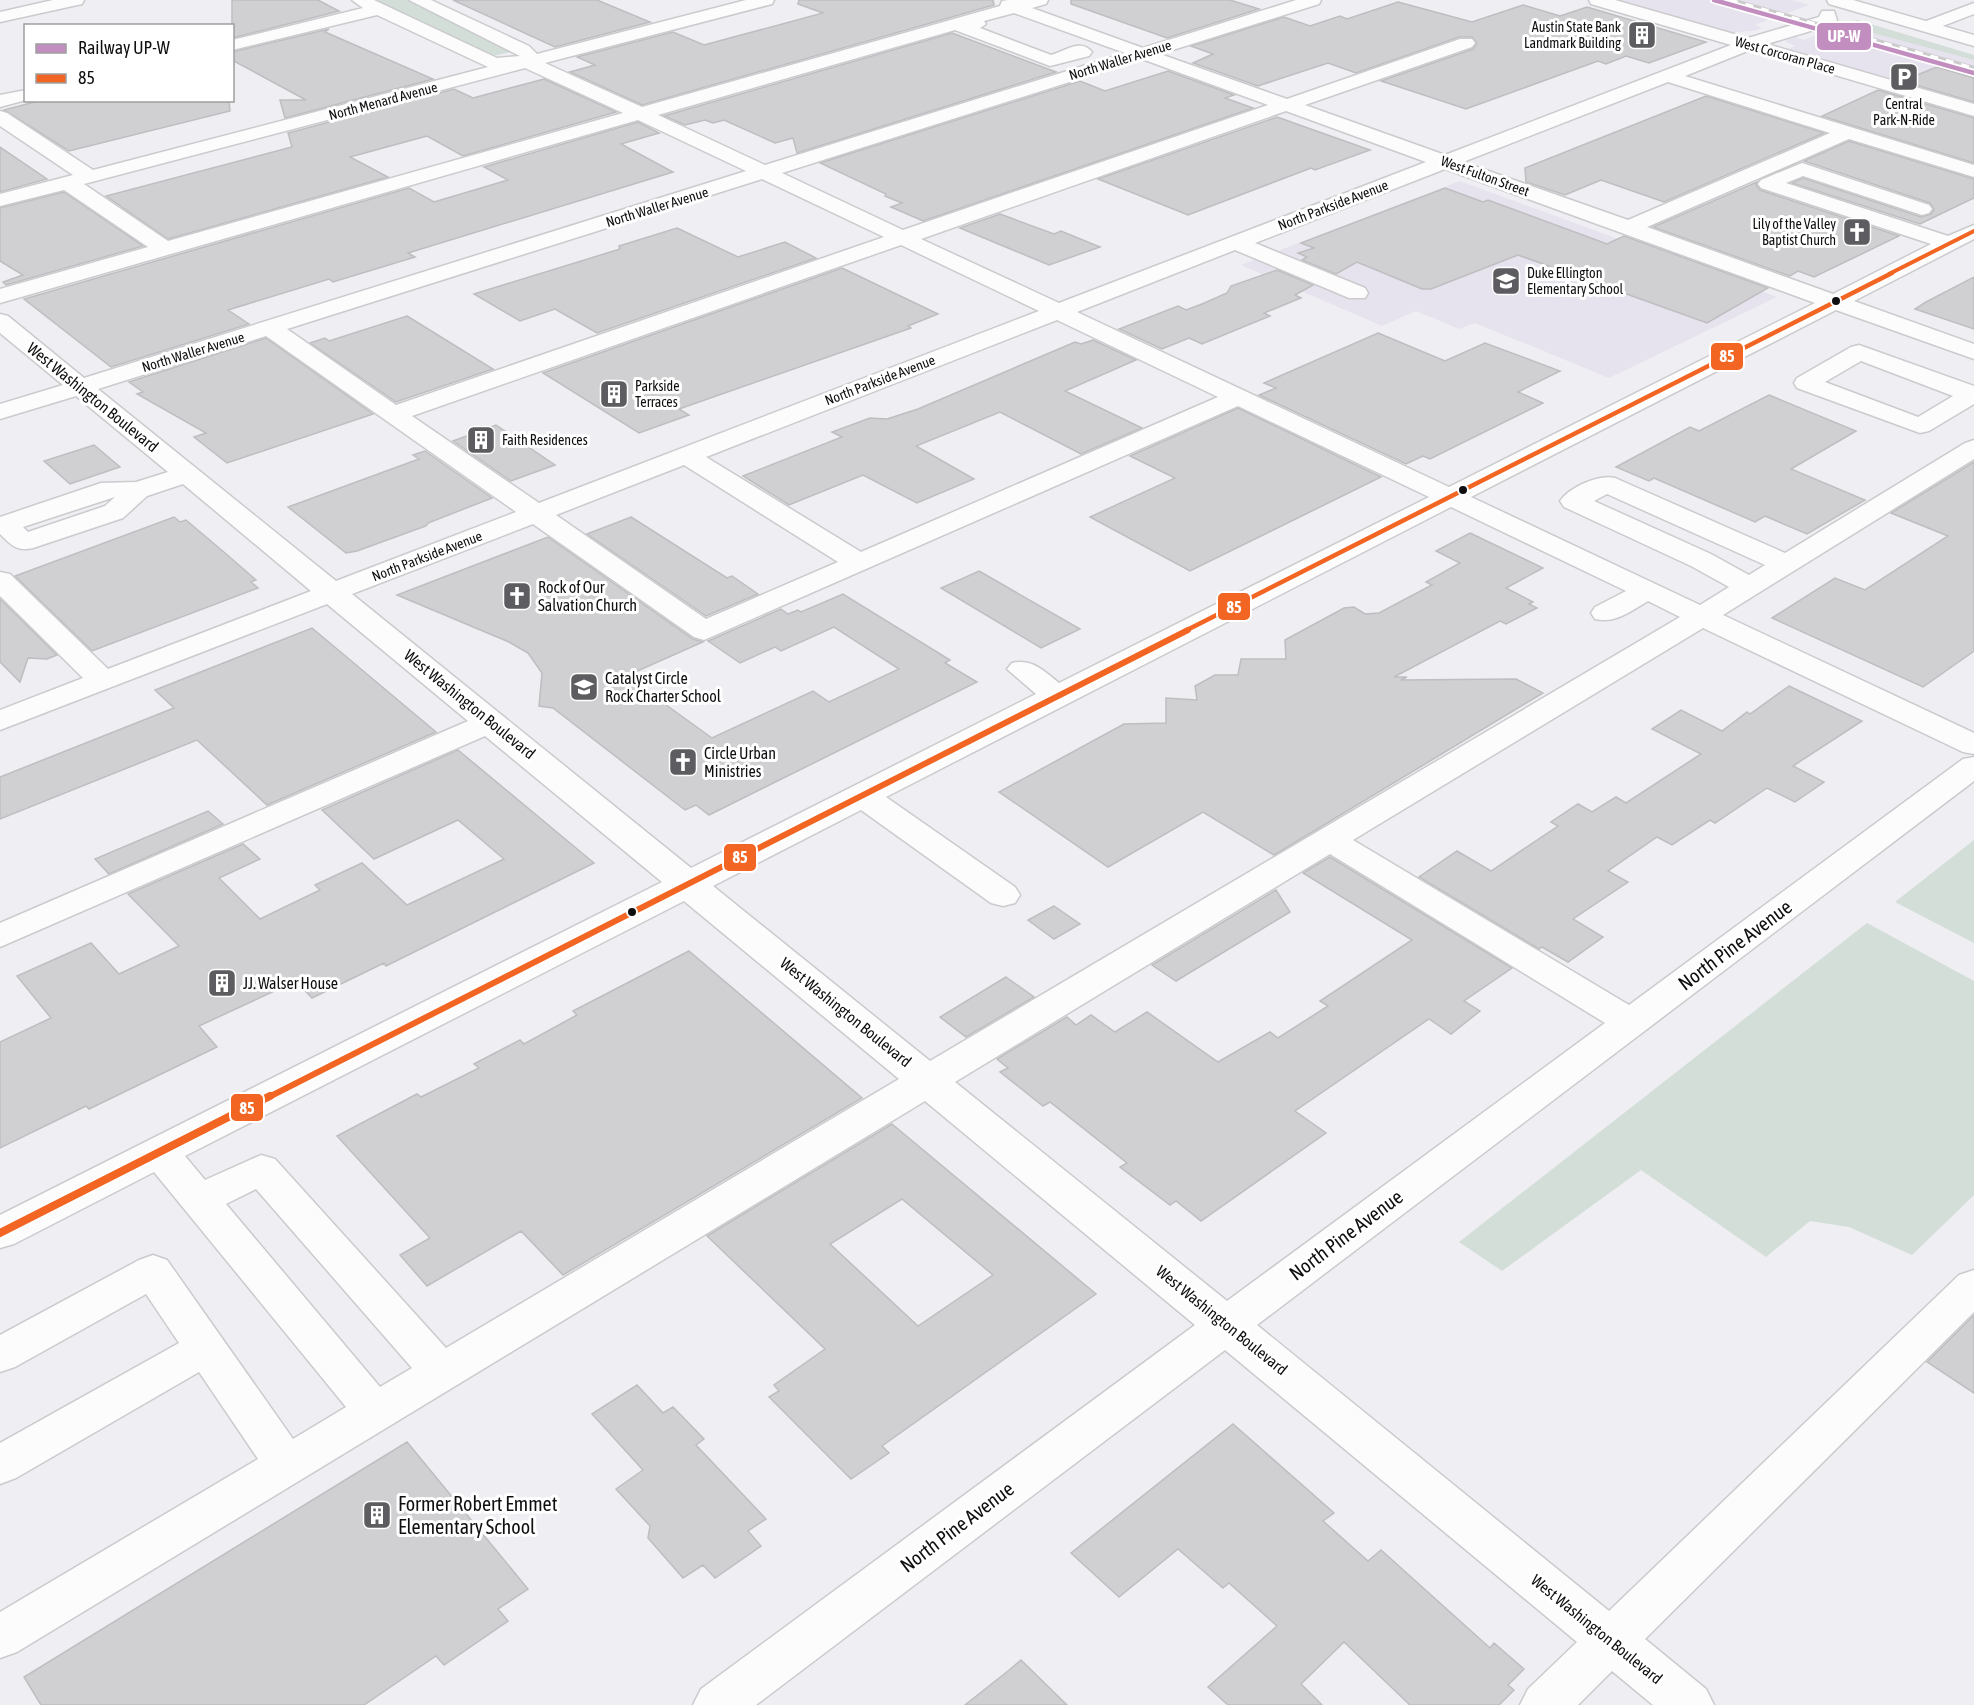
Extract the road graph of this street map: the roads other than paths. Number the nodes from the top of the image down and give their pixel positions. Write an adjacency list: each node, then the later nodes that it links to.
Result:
1 (76, 0): 13 (street)
2 (360, 0): 11 (street)
3 (420, 0): 22 (street)
4 (766, 0): 22 (street, North Menard Avenue)
5 (1040, 0): 8 (street)
6 (1313, 0): 21 (street, North Waller Avenue)
7 (1597, 0): 18 (street, West Corcoran Place)
8 (1015, 7): 12 (street, West Fulton Street); 21 (street, West Fulton Street)
9 (1832, 7): 14 (street); 18 (street, North Parkside Avenue)
10 (1974, 8): 14 (street)
11 (380, 9): 20 (street); 22 (street)
12 (993, 11): 15 (street); 17 (street); 30 (street)
13 (0, 17)
14 (1927, 27): 16 (street)
15 (1026, 30)
16 (1974, 41)
17 (1056, 42)
18 (1754, 42): 24 (street, North Parkside Avenue); 29 (street, West Corcoran Place)
19 (1466, 43): 28 (street)
20 (234, 45)
21 (1143, 53): 26 (street, West Fulton Street); 35 (street, North Waller Avenue)
22 (528, 63): 30 (street); 36 (street, North Menard Avenue)
23 (1329, 72): 26 (street)
24 (1667, 76): 32 (street); 33 (street, North Parkside Avenue)
25 (24, 95): 27 (street)
26 (1259, 95): 28 (street, West Fulton Street)
27 (0, 101)
28 (1288, 105): 33 (street, West Fulton Street); 42 (street)
29 (1974, 110)
30 (640, 114): 35 (street); 45 (street)
31 (0, 117): 36 (street)
32 (1848, 132): 34 (street); 40 (street)
33 (1445, 162): 40 (street, West Fulton Street); 43 (street, North Parkside Avenue)
34 (1974, 171)
35 (763, 173): 42 (street); 51 (street, North Waller Avenue)
36 (90, 177): 37 (street, North Menard Avenue)
37 (68, 183): 38 (street, North Menard Avenue); 45 (street)
38 (0, 200)
39 (1922, 209): 44 (street)
40 (1628, 228): 48 (street, West Fulton Street)
41 (1974, 231): 44 (street)
42 (903, 238): 49 (street); 57 (street)
43 (1236, 243): 46 (street); 49 (street, North Parkside Avenue)
44 (1949, 243): 48 (street)
45 (165, 249): 47 (street)
46 (1357, 293)
47 (0, 296)
48 (1834, 302): 52 (street, West Fulton Street); 62 (street)
49 (1059, 311): 55 (street); 59 (street, North Parkside Avenue)
50 (0, 321): 53 (street, West Washington Boulevard)
51 (270, 328): 53 (street, North Waller Avenue); 57 (street)
52 (1974, 352)
53 (81, 387): 56 (street, North Waller Avenue); 60 (street, West Washington Boulevard)
54 (1973, 394): 54 (street)
55 (1240, 396): 62 (street); 64 (street)
56 (0, 412)
57 (393, 414): 63 (street)
58 (1974, 448): 65 (street)
59 (686, 455): 63 (street, North Parkside Avenue); 64 (street)
60 (188, 474): 61 (street); 69 (street, West Washington Boulevard)
61 (138, 490)
62 (1452, 496): 68 (street); 74 (street)
63 (536, 513): 64 (street); 69 (street, North Parkside Avenue)
64 (859, 563)
65 (1786, 564): 67 (street); 67 (street)
66 (0, 580): 73 (street)
67 (1749, 587): 71 (street)
68 (1648, 590): 70 (street); 71 (street)
69 (332, 592): 73 (street, North Parkside Avenue); 76 (street, West Washington Boulevard)
70 (1605, 613)
71 (1702, 616): 77 (street); 80 (street)
72 (1022, 669): 74 (street)
73 (103, 681): 75 (street, North Parkside Avenue)
74 (1058, 696): 79 (street)
75 (0, 721)
76 (491, 722): 81 (street, West Washington Boulevard); 83 (street)
77 (1974, 745)
78 (1974, 766): 84 (street, North Pine Avenue)
79 (863, 796): 81 (street); 82 (street)
80 (1328, 839): 84 (street); 85 (street)
81 (690, 884): 85 (street, West Washington Boulevard); 86 (street)
82 (1003, 895)
83 (0, 936)
84 (1631, 1023): 90 (street, North Pine Avenue)
85 (928, 1079): 90 (street, West Washington Boulevard); 93 (street)
86 (160, 1152): 87 (street); 88 (street)
87 (199, 1200): 93 (street); 94 (street)
88 (0, 1233)
89 (1974, 1286): 98 (street)
90 (1227, 1324): 98 (street, West Washington Boulevard); 99 (street, North Pine Avenue)
91 (206, 1348): 92 (street); 95 (street); 96 (street)
92 (0, 1354)
93 (442, 1373): 94 (street)
94 (376, 1412): 96 (street)
95 (0, 1465)
96 (287, 1466): 97 (street)
97 (0, 1636)
98 (1611, 1640): 100 (street); 101 (street, West Washington Boulevard)
99 (718, 1705)
100 (1545, 1705)
101 (1689, 1705)

